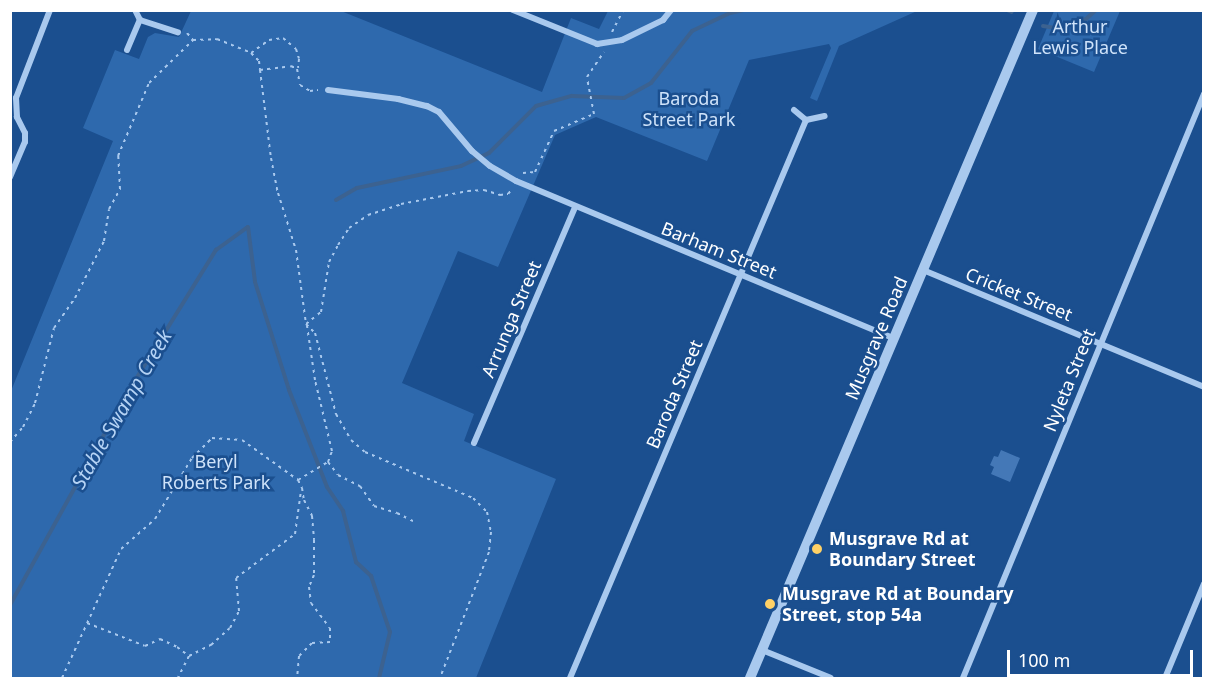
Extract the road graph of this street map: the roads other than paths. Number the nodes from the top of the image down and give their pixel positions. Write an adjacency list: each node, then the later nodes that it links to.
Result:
1 (50, 10): 13 (street)
2 (135, 10): 6 (street)
3 (671, 10): 5 (street)
4 (1033, 10): 17 (street, Musgrave Road)
5 (517, 11)
6 (140, 20): 7 (street); 8 (street)
7 (178, 32)
8 (127, 50)
9 (328, 90): 16 (street, Barham Street)
10 (1203, 94): 20 (street, Nyleta Street)
11 (794, 110): 14 (street)
12 (825, 116): 14 (street)
13 (14, 118): 15 (street)
14 (806, 120): 18 (street, Baroda Street)
15 (10, 177)
16 (574, 207): 18 (street, Barham Street); 22 (street, Arrunga Street)
17 (923, 270): 19 (street, Musgrave Road); 20 (street, Cricket Street)
18 (740, 275): 19 (street, Barham Street); 25 (street, Baroda Street)
19 (894, 338): 24 (street, Musgrave Road)
20 (1101, 344): 21 (street, Cricket Street); 28 (street, Nyleta Street)
21 (1203, 387)
22 (474, 443)
23 (1203, 584): 29 (street)
24 (762, 650): 26 (street, Musgrave Road); 27 (street)
25 (570, 678)
26 (750, 678)
27 (831, 678)
28 (963, 678)
29 (1165, 678)

